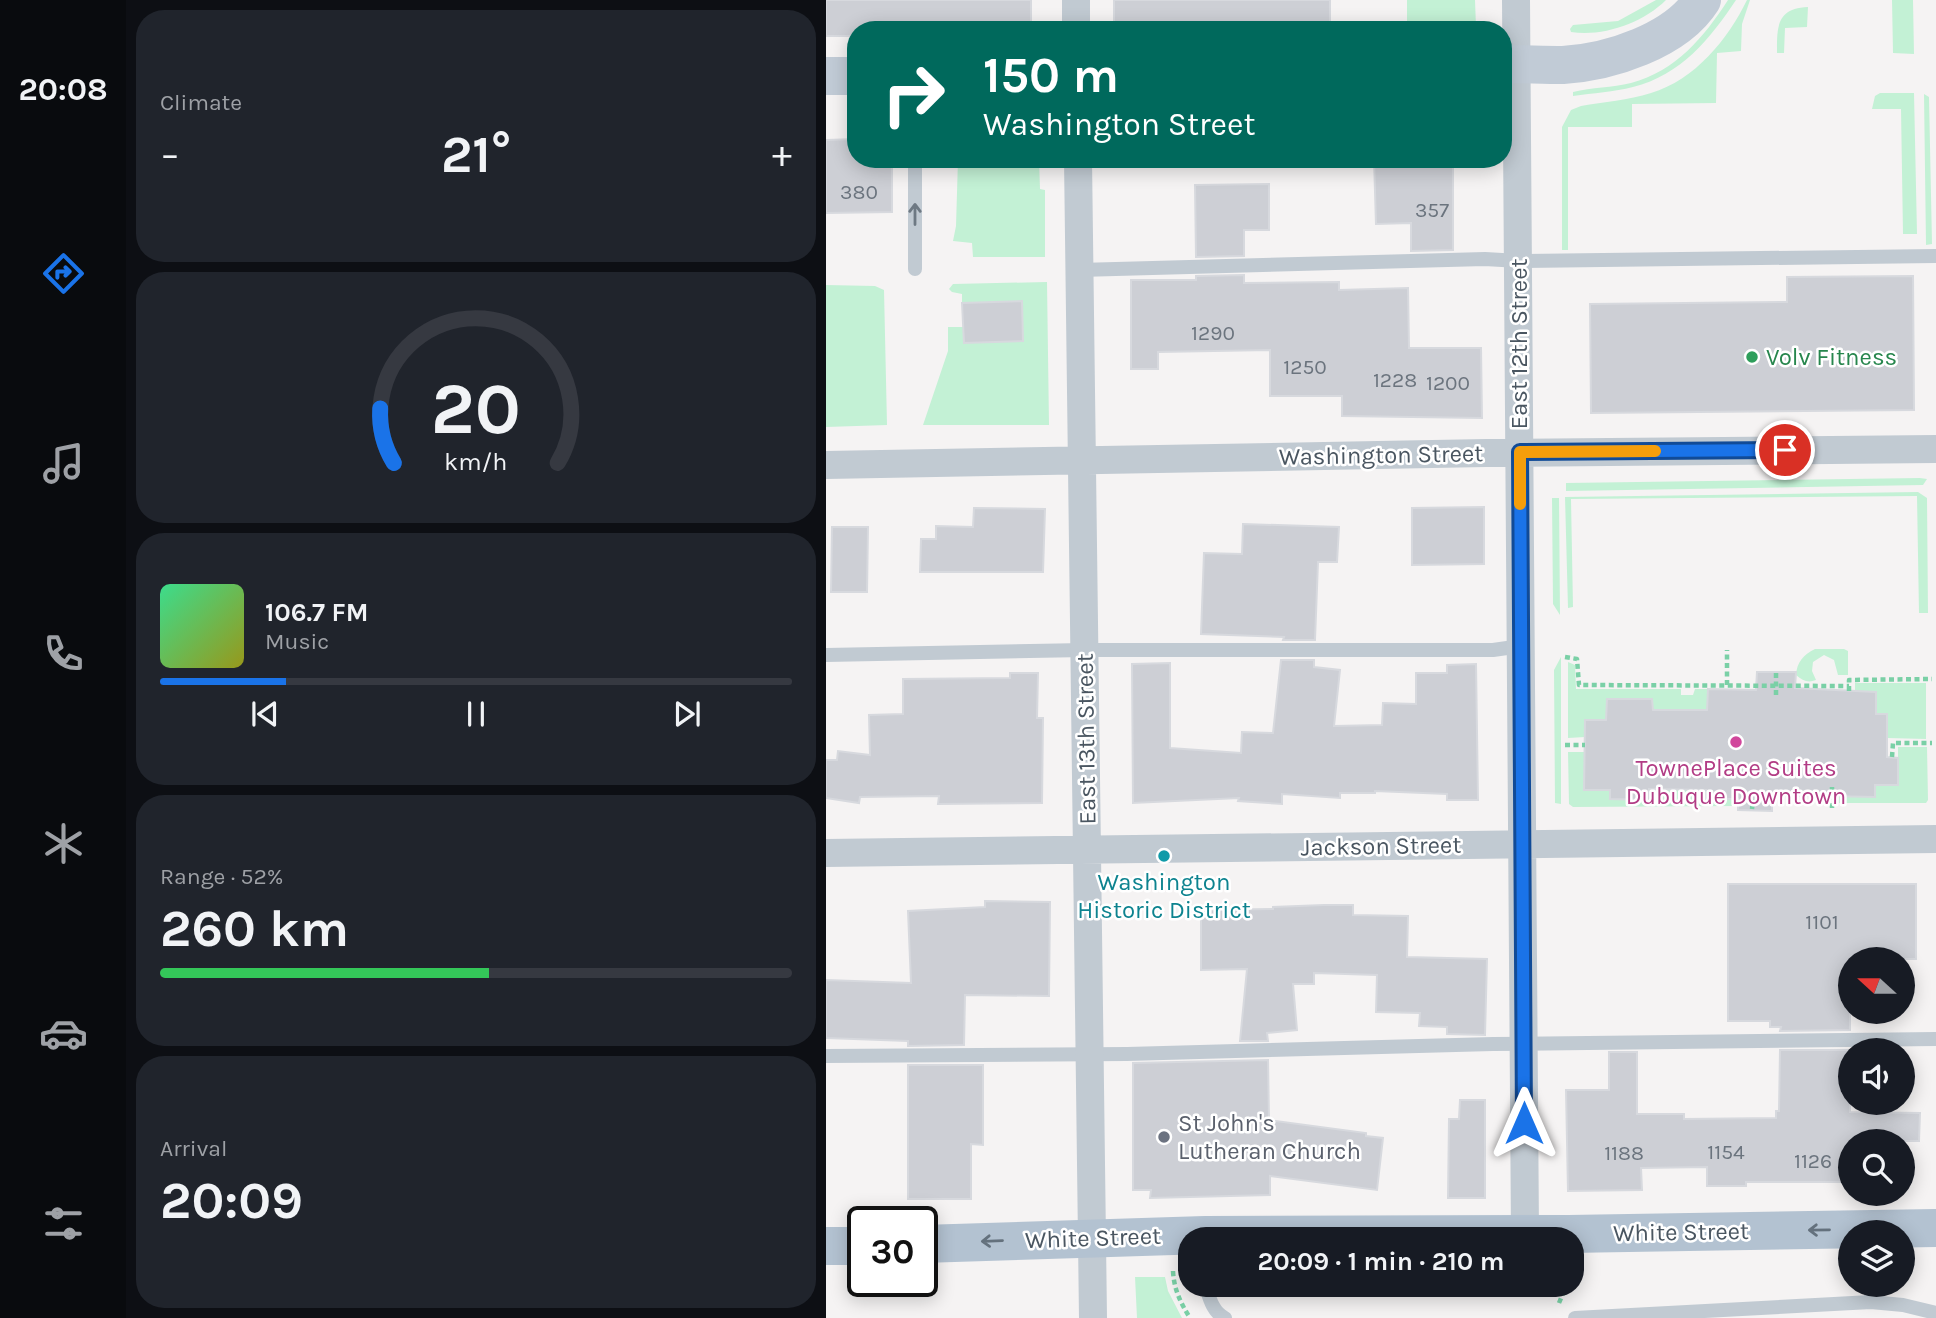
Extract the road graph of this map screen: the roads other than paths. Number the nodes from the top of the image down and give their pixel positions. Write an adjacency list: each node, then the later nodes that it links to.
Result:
1 (1076, 0): 4 (street)
2 (1516, 0): 5 (street, East 12th Street)
3 (1702, 0): 6 (main road)
4 (1076, 21)
5 (1512, 43)
6 (1512, 64)
7 (826, 76): 8 (main road)
8 (847, 76)
9 (1512, 108): 13 (street, East 12th Street)
10 (915, 168): 14 (lane, one-way to 10)
11 (1078, 168): 15 (street, East 13th Street)
12 (1936, 256): 13 (lane)
13 (1519, 261): 15 (lane); 17 (street, East 12th Street)
14 (915, 269)
15 (1079, 270): 18 (street, East 13th Street)
16 (1936, 449): 17 (street, Washington Street)
17 (1520, 452): 18 (street, Washington Street); 20 (street, East 12th Street)
18 (1082, 460): 19 (street, Washington Street); 21 (street, East 13th Street)
19 (826, 465)
20 (1521, 646): 21 (lane); 24 (street, East 12th Street)
21 (1084, 650): 22 (lane); 25 (street, East 13th Street)
22 (826, 655)
23 (1936, 839): 24 (street, Jackson Street)
24 (1522, 844): 25 (street, Jackson Street); 28 (street, East 12th Street)
25 (1087, 850): 26 (street, Jackson Street); 29 (street, East 13th Street)
26 (826, 853)
27 (1936, 1039): 28 (lane)
28 (1524, 1043): 29 (lane); 31 (street, East 12th Street)
29 (1089, 1055): 30 (lane); 36 (street, East 13th Street)
30 (826, 1056)
31 (1525, 1227)
32 (1936, 1228): 33 (main road, White Street)
33 (1915, 1229)
34 (1838, 1230): 35 (main road, White Street, one-way to 35)
35 (1584, 1233)
36 (1092, 1237): 37 (main road, White Street); 38 (main road, White Street, one-way to 38); 45 (street, East 13th Street)
37 (1178, 1237)
38 (938, 1243)
39 (826, 1246): 40 (main road)
40 (847, 1246)
41 (1209, 1297): 46 (lane)
42 (1871, 1297): 43 (lane)
43 (1871, 1302): 44 (lane); 47 (lane)
44 (1936, 1312)
45 (1093, 1318)
46 (1224, 1318)
47 (1575, 1318)

